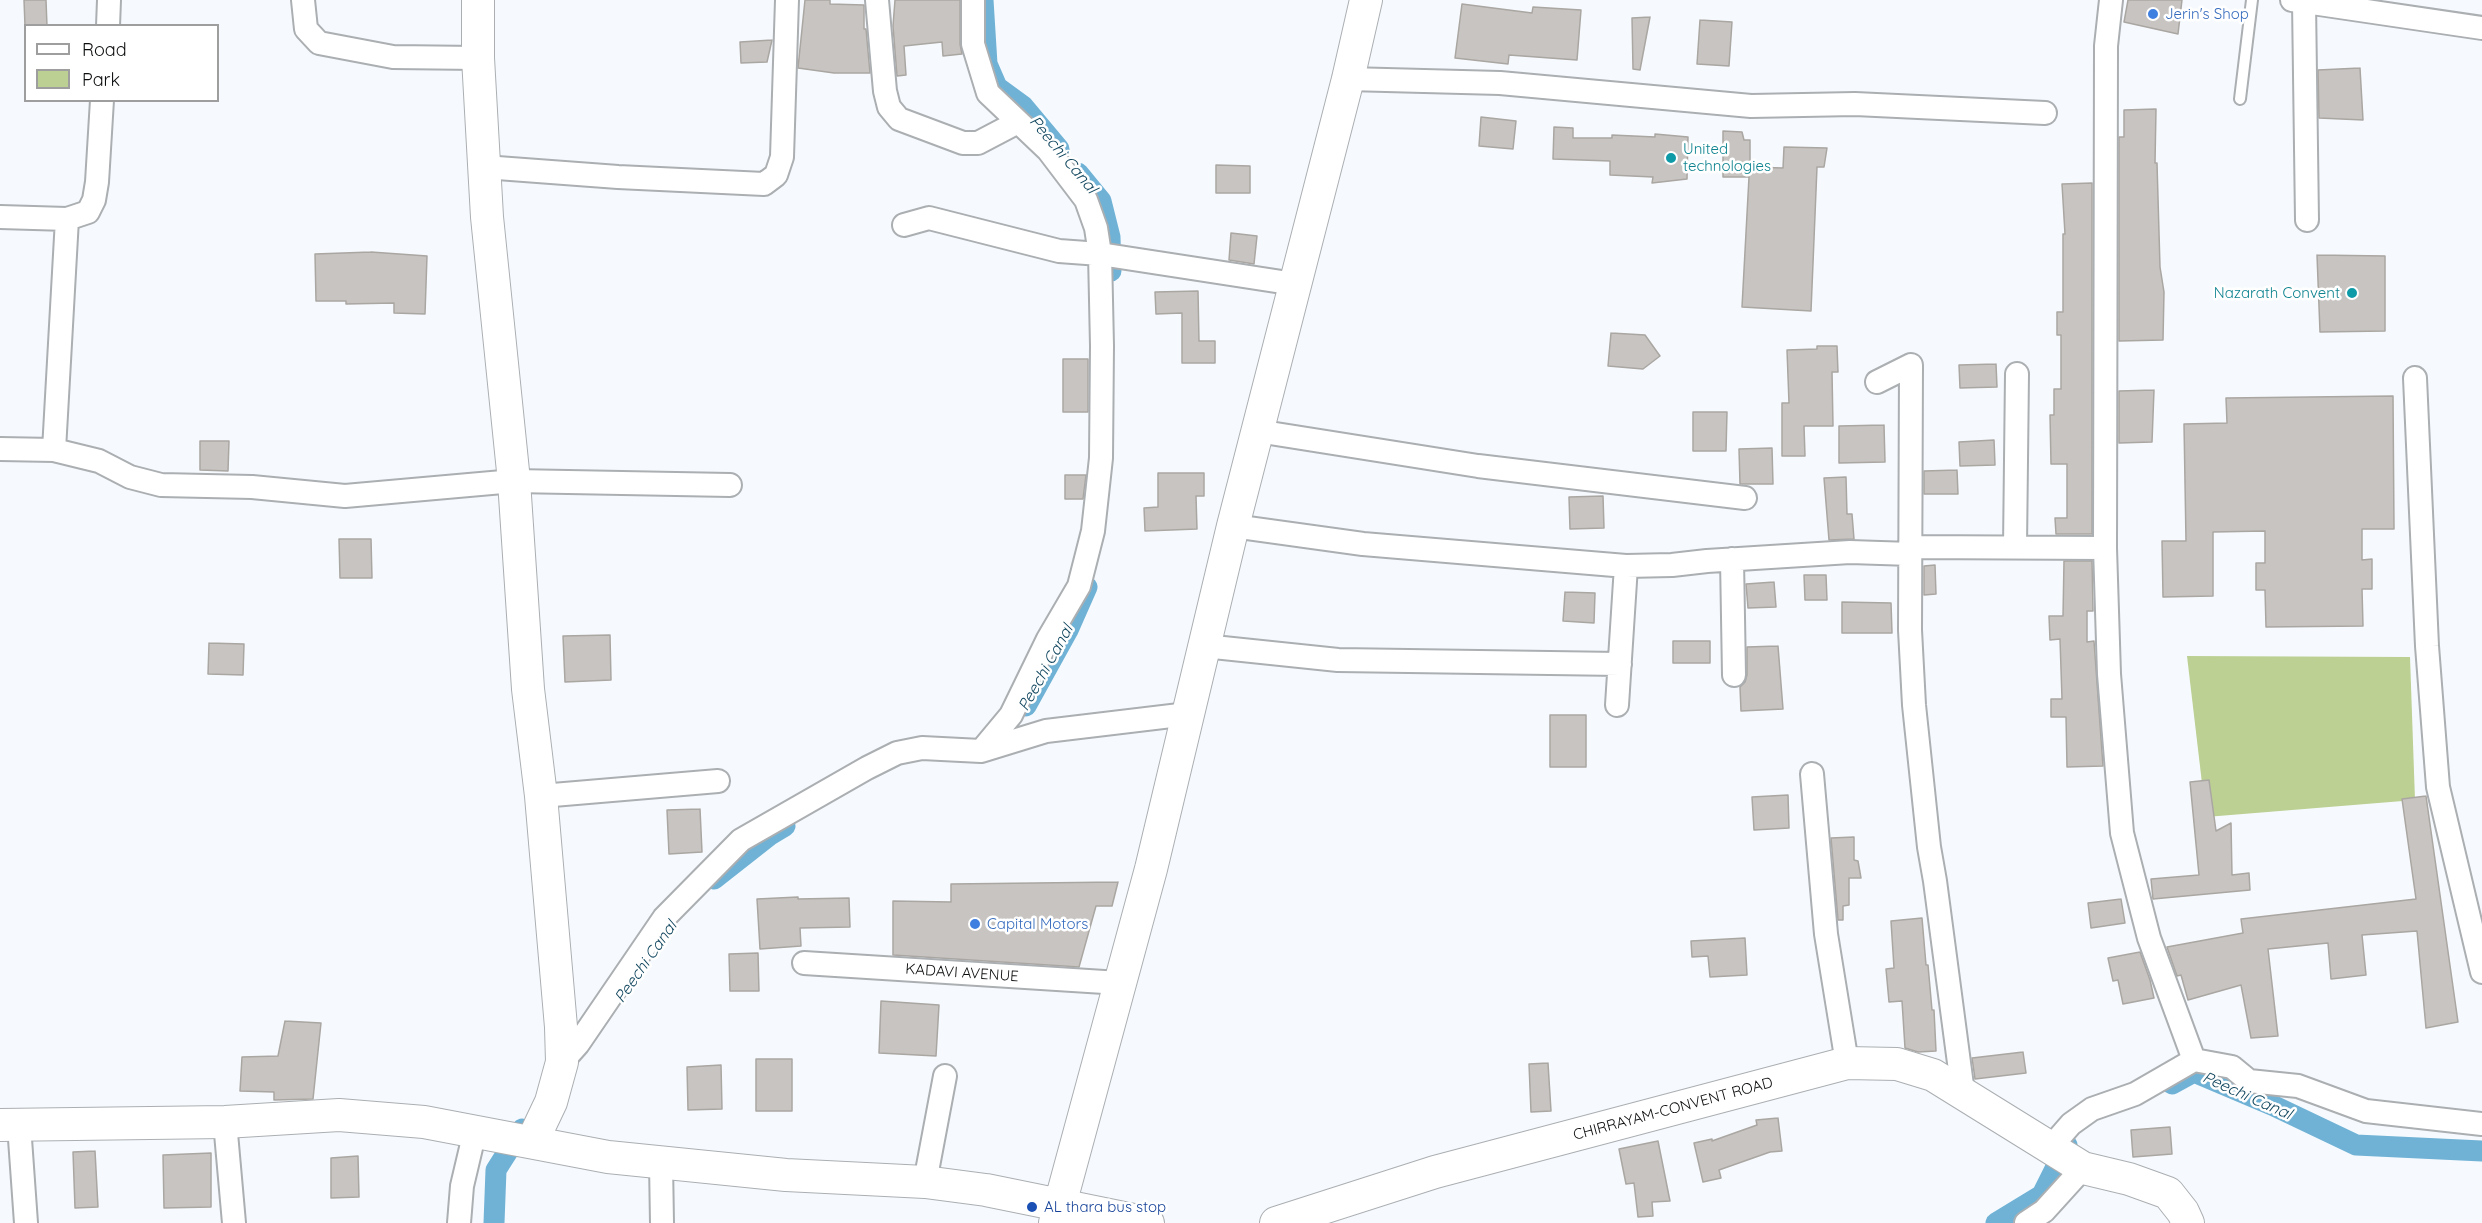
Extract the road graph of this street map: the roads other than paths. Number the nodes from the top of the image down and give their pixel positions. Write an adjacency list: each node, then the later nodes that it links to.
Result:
1 (109, 0): 11 (street)
2 (478, 0): 13 (street)
3 (787, 0): 19 (street)
4 (877, 0): 18 (street)
5 (973, 0): 18 (street)
6 (1366, 0): 14 (street)
7 (2111, 0): 37 (street)
8 (2252, 0): 15 (lane)
9 (298, 1): 13 (street)
10 (2298, 1): 12 (street); 22 (street)
11 (108, 24)
12 (2482, 28)
13 (478, 58): 19 (street)
14 (1348, 79): 17 (street); 25 (street)
15 (2241, 99)
16 (102, 102): 21 (street)
17 (2045, 113)
18 (1018, 122): 24 (street)
19 (484, 167): 32 (street)
20 (0, 217): 21 (street)
21 (67, 219): 31 (street)
22 (2307, 220)
23 (904, 225): 24 (street)
24 (1100, 254): 25 (street); 46 (street)
25 (1295, 284): 29 (street)
26 (2017, 374): 36 (street)
27 (2415, 378): 51 (street)
28 (1877, 382): 38 (street)
29 (1257, 431): 34 (street); 35 (street)
30 (0, 449): 31 (street)
31 (54, 450): 32 (street)
32 (514, 481): 33 (street); 49 (street)
33 (730, 485)
34 (1745, 498)
35 (1233, 526): 40 (street); 41 (street)
36 (2015, 547): 37 (street); 38 (street)
37 (2105, 548): 53 (street)
38 (1911, 551): 39 (street); 57 (street)
39 (1732, 559): 40 (street); 43 (street)
40 (1626, 566): 42 (street)
41 (1204, 646): 42 (street); 45 (street)
42 (1620, 663): 44 (street)
43 (1734, 675)
44 (1617, 705)
45 (1188, 714): 46 (street); 52 (street)
46 (981, 751): 56 (street)
47 (1812, 774): 54 (street)
48 (718, 781): 49 (street)
49 (541, 796): 56 (street)
50 (804, 963): 52 (street, KADAVI AVENUE)
51 (2482, 972)
52 (1120, 983): 65 (street)
53 (2194, 1060): 59 (street); 62 (street)
54 (1847, 1063): 57 (street, CHIRRAYAM-CONVENT ROAD); 71 (street, CHIRRAYAM-CONVENT ROAD)
55 (945, 1076): 64 (street)
56 (557, 1080): 61 (street)
57 (1963, 1093): 62 (street, CHIRRAYAM-CONVENT ROAD)
58 (225, 1122): 60 (street); 61 (street); 67 (street)
59 (2482, 1124)
60 (10, 1125): 66 (street)
61 (509, 1138): 63 (street); 68 (street)
62 (2066, 1158): 72 (street); 73 (street, CHIRRAYAM-CONVENT ROAD)
63 (661, 1163): 64 (street); 69 (street)
64 (925, 1182): 65 (street)
65 (1058, 1214): 70 (street)
66 (26, 1223)
67 (234, 1223)
68 (459, 1223)
69 (662, 1223)
70 (1148, 1223)
71 (1276, 1223)
72 (2026, 1223)
73 (2188, 1223)

